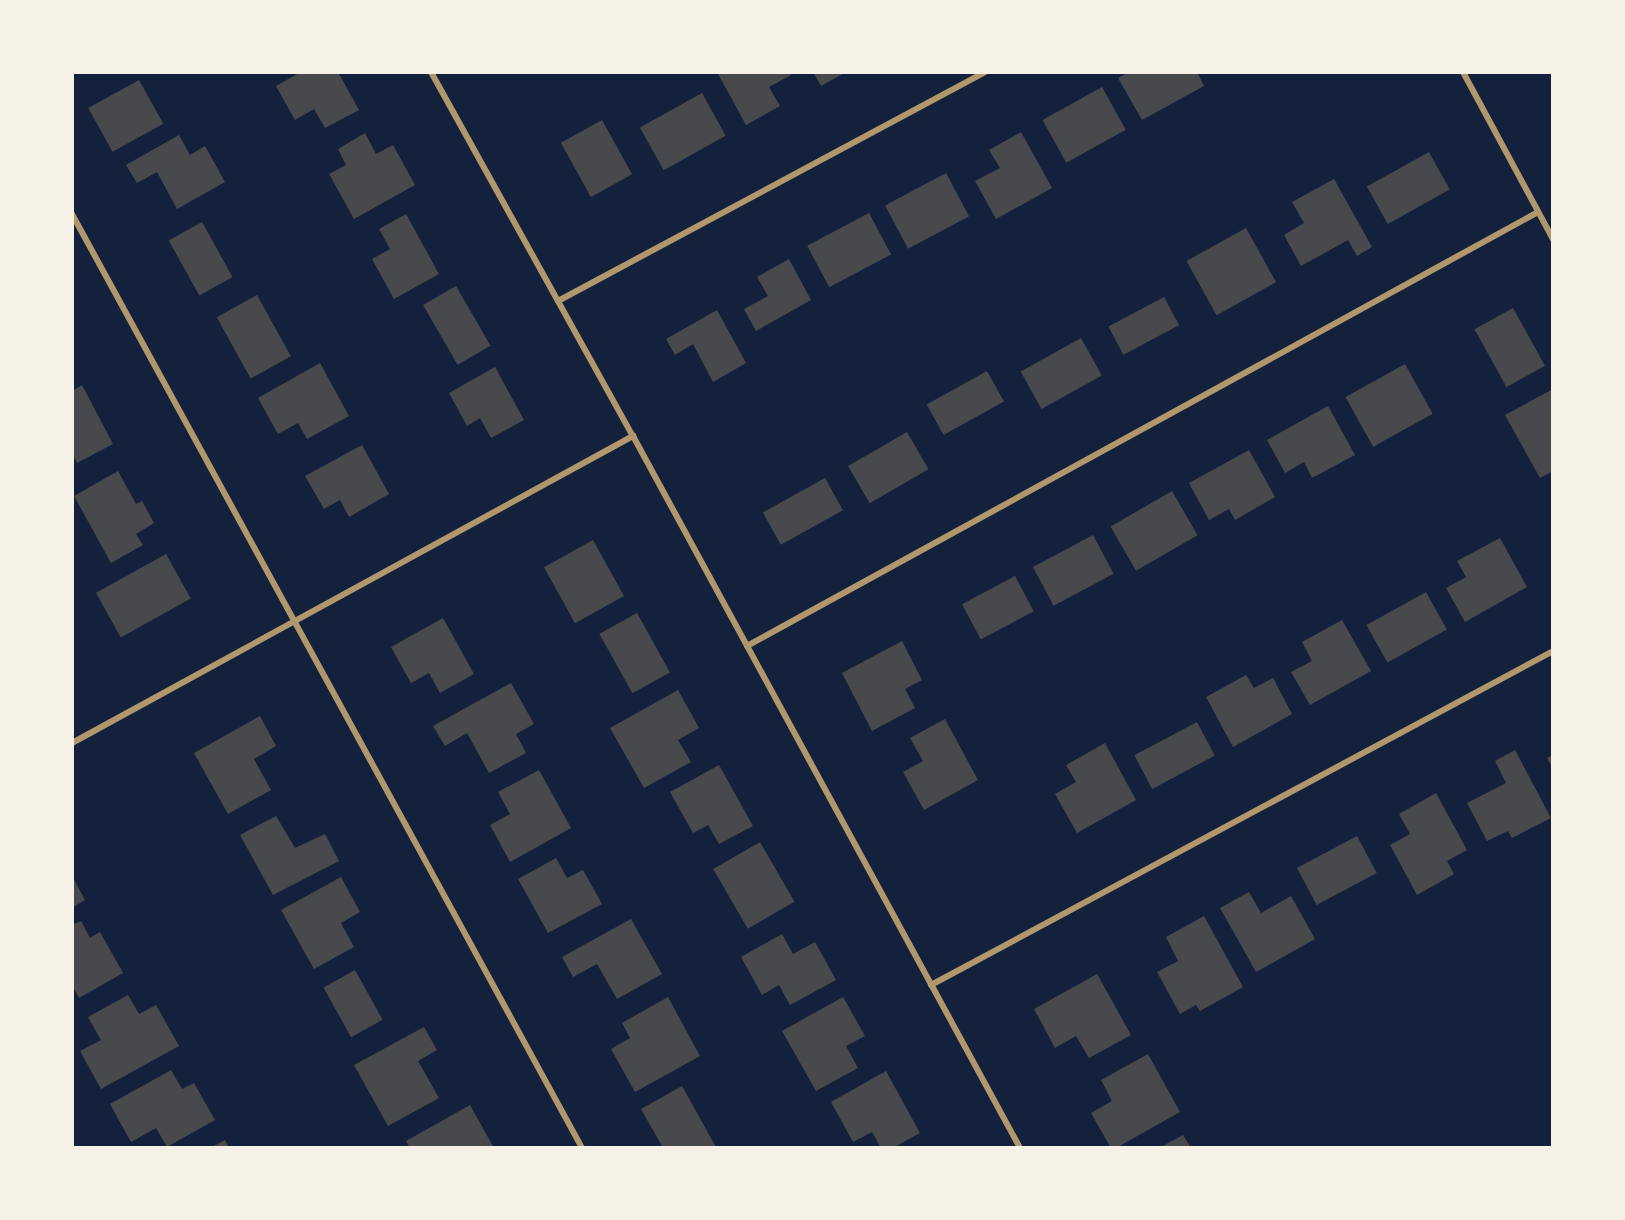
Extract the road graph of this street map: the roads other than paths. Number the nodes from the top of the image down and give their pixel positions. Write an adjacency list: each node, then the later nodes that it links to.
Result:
1 (431, 72): 7 (street)
2 (985, 72): 7 (street)
3 (1463, 72): 4 (street)
4 (1538, 212): 6 (street); 10 (street)
5 (72, 214): 9 (street)
6 (1553, 239)
7 (558, 301): 8 (street)
8 (633, 436): 9 (street); 10 (street)
9 (294, 620): 12 (street); 14 (street)
10 (747, 646): 13 (street)
11 (1553, 651): 13 (street)
12 (72, 743)
13 (931, 985): 15 (street)
14 (582, 1148)
15 (1020, 1148)

